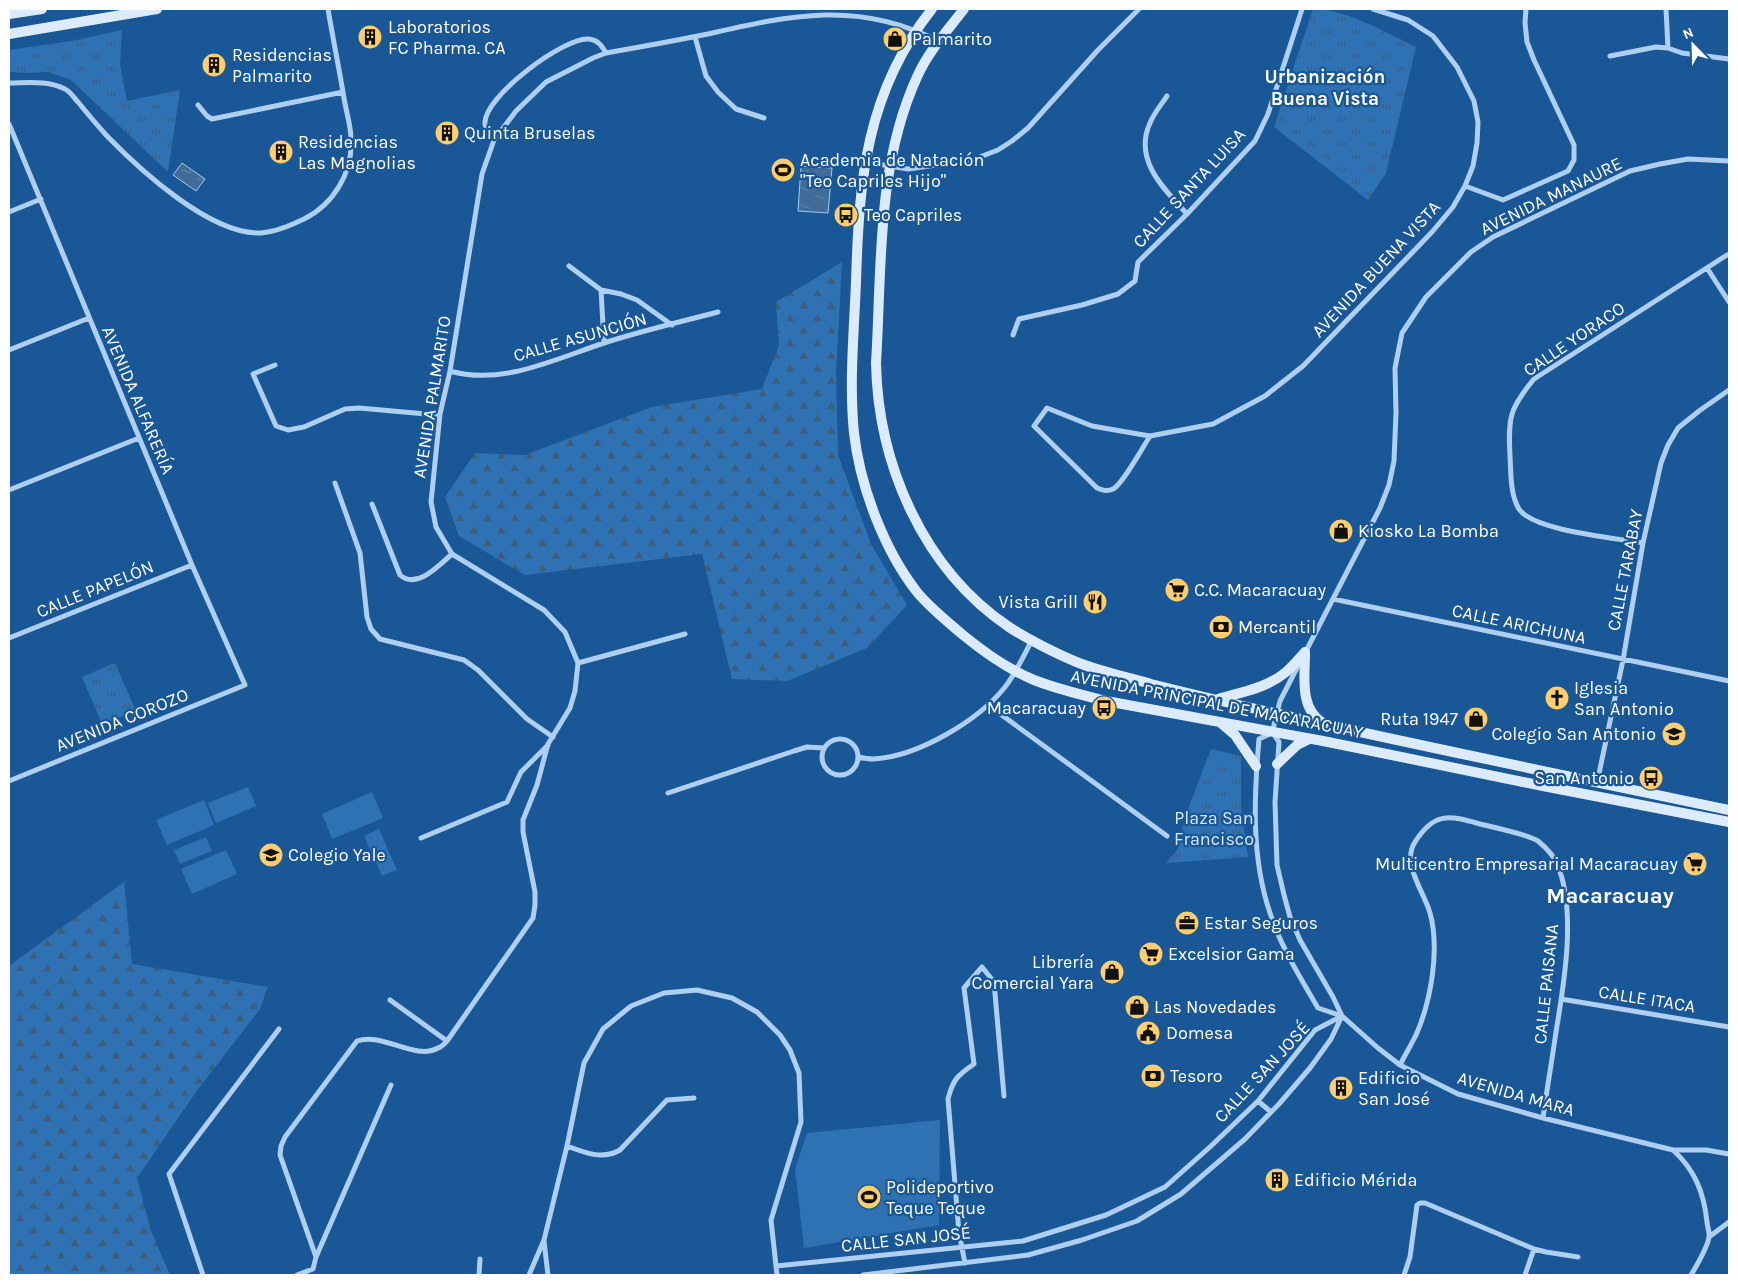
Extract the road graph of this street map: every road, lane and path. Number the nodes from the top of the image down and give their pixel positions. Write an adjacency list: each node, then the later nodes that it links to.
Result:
1 (42, 9): 12 (street)
2 (157, 9): 15 (street)
3 (328, 9): 23 (street)
4 (932, 9): 14 (street, AVENIDA PRINCIPAL DE MACARACUAY)
5 (964, 9): 17 (street, AVENIDA PRINCIPAL DE MACARACUAY)
6 (1139, 9): 31 (street)
7 (1302, 9): 35 (street, CALLE SANTA LUISA)
8 (1373, 9): 13 (street, AVENIDA BUENA VISTA)
9 (1395, 9): 13 (street)
10 (1526, 9): 32 (street)
11 (1666, 9): 18 (street)
12 (9, 14)
13 (1391, 14): 32 (street, AVENIDA BUENA VISTA)
14 (917, 29): 16 (street, AVENIDA PALMARITO); 17 (street, AVENIDA PALMARITO); 30 (street, AVENIDA PRINCIPAL DE MACARACUAY)
15 (9, 34)
16 (695, 37): 19 (street, AVENIDA PALMARITO); 26 (street)
17 (938, 41): 31 (street, AVENIDA PRINCIPAL DE MACARACUAY)
18 (1668, 48): 20 (street); 21 (street)
19 (606, 53): 28 (street, AVENIDA PALMARITO); 28 (street)
20 (1610, 56)
21 (1729, 59)
22 (9, 83): 23 (street)
23 (343, 92): 25 (street)
24 (1167, 96): 35 (street)
25 (198, 104)
26 (764, 118)
27 (9, 124): 33 (street, AVENIDA ALFARERÍA)
28 (494, 140): 48 (street, AVENIDA PALMARITO)
29 (1729, 161): 59 (street, AVENIDA MANAURE)
30 (865, 162): 31 (street); 66 (street, AVENIDA PRINCIPAL DE MACARACUAY)
31 (889, 166): 62 (street, AVENIDA PRINCIPAL DE MACARACUAY)
32 (1466, 186): 51 (street, AVENIDA BUENA VISTA)
33 (41, 199): 34 (street); 42 (street, AVENIDA ALFARERÍA)
34 (9, 212)
35 (1187, 214): 44 (street, CALLE SANTA LUISA)
36 (1727, 255): 38 (street, CALLE YORACO)
37 (569, 266): 39 (street)
38 (1707, 268): 40 (street); 56 (street, CALLE YORACO)
39 (600, 290): 43 (street); 45 (street)
40 (1729, 302)
41 (718, 312): 43 (street, CALLE ASUNCIÓN)
42 (88, 318): 46 (street); 52 (street, AVENIDA ALFARERÍA)
43 (672, 325): 45 (street, CALLE ASUNCIÓN)
44 (1013, 335)
45 (604, 343): 48 (street, CALLE ASUNCIÓN)
46 (9, 350)
47 (275, 365): 50 (street)
48 (450, 371): 50 (street, AVENIDA PALMARITO)
49 (1729, 390): 56 (street, CALLE TARABAY)
50 (440, 414): 57 (street, AVENIDA PALMARITO)
51 (1150, 436): 51 (street, AVENIDA BUENA VISTA)
52 (139, 438): 54 (street); 58 (street, AVENIDA ALFARERÍA)
53 (334, 484): 75 (street)
54 (9, 490)
55 (372, 504): 57 (street)
56 (1643, 543): 64 (street, CALLE TARABAY)
57 (452, 554): 65 (street, AVENIDA PALMARITO)
58 (192, 565): 61 (street, CALLE PAPELÓN); 68 (street, AVENIDA ALFARERÍA)
59 (1333, 599): 63 (street, AVENIDA MANAURE); 64 (street, CALLE ARICHUNA)
60 (685, 634): 65 (street)
61 (9, 638)
62 (1032, 639): 66 (street); 69 (street, AVENIDA PRINCIPAL DE MACARACUAY)
63 (1305, 652): 69 (street); 71 (street, AVENIDA MANAURE); 73 (street)
64 (1623, 660): 67 (street, CALLE ARICHUNA); 83 (street, CALLE TARABAY)
65 (578, 664): 75 (street, AVENIDA PALMARITO)
66 (1015, 670): 70 (street); 72 (street, AVENIDA PRINCIPAL DE MACARACUAY)
67 (1729, 681)
68 (245, 685): 82 (street, AVENIDA COROZO)
69 (1216, 699): 71 (street, AVENIDA PRINCIPAL DE MACARACUAY)
70 (988, 705): 79 (street); 87 (street)
71 (1276, 714): 73 (street, AVENIDA PRINCIPAL DE MACARACUAY); 74 (street, AVENIDA MANAURE)
72 (1221, 723): 74 (street, AVENIDA PRINCIPAL DE MACARACUAY); 81 (street)
73 (1328, 727): 83 (street, AVENIDA PRINCIPAL DE MACARACUAY)
74 (1272, 733): 76 (street, AVENIDA PRINCIPAL DE MACARACUAY); 80 (street, AVENIDA MARA); 81 (street, AVENIDA MARA)
75 (553, 737): 77 (street, AVENIDA PALMARITO)
76 (1309, 739): 80 (street); 86 (street, AVENIDA PRINCIPAL DE MACARACUAY)
77 (548, 744): 88 (street); 94 (street, AVENIDA PALMARITO)
78 (824, 748): 79 (street); 79 (street); 84 (street)
79 (858, 757)
80 (1277, 764): 91 (street, AVENIDA MARA)
81 (1256, 766): 91 (street, AVENIDA MARA)
82 (9, 781)
83 (1597, 783): 85 (street, AVENIDA PRINCIPAL DE MACARACUAY)
84 (668, 792)
85 (1729, 810)
86 (1729, 822)
87 (1167, 836)
88 (421, 838)
89 (1561, 999): 92 (street, CALLE ITACA); 95 (street, CALLE PAISANA); 101 (street, CALLE PAISANA)
90 (390, 1000): 94 (street)
91 (1342, 1016): 95 (street, AVENIDA MARA); 99 (street, CALLE SAN JOSÉ); 100 (street, CALLE SAN JOSÉ)
92 (1729, 1027)
93 (279, 1029): 115 (street)
94 (448, 1040): 110 (street)
95 (1400, 1065): 101 (street, AVENIDA MARA)
96 (391, 1084): 110 (street)
97 (1004, 1096): 108 (street)
98 (694, 1098): 102 (street)
99 (1258, 1101): 100 (street); 108 (street, CALLE SAN JOSÉ)
100 (1270, 1112): 113 (street, CALLE SAN JOSÉ)
101 (1543, 1118): 103 (street, AVENIDA MARA)
102 (567, 1146): 107 (street); 114 (street)
103 (1673, 1150): 104 (street, AVENIDA MARA); 106 (street)
104 (1729, 1154)
105 (1729, 1222): 106 (street)
106 (1709, 1237): 124 (street)
107 (544, 1240): 118 (street); 119 (street)
108 (962, 1248): 113 (street); 114 (street, CALLE SAN JOSÉ)
109 (1534, 1249): 111 (street); 122 (street); 123 (street)
110 (316, 1257): 116 (street)
111 (1578, 1257)
112 (480, 1259): 117 (street)
113 (964, 1263): 121 (street, CALLE SAN JOSÉ)
114 (776, 1266): 120 (street)
115 (204, 1275)
116 (297, 1275)
117 (479, 1275)
118 (529, 1275)
119 (548, 1275)
120 (777, 1275)
121 (863, 1275)
122 (1404, 1275)
123 (1525, 1275)
124 (1691, 1275)

